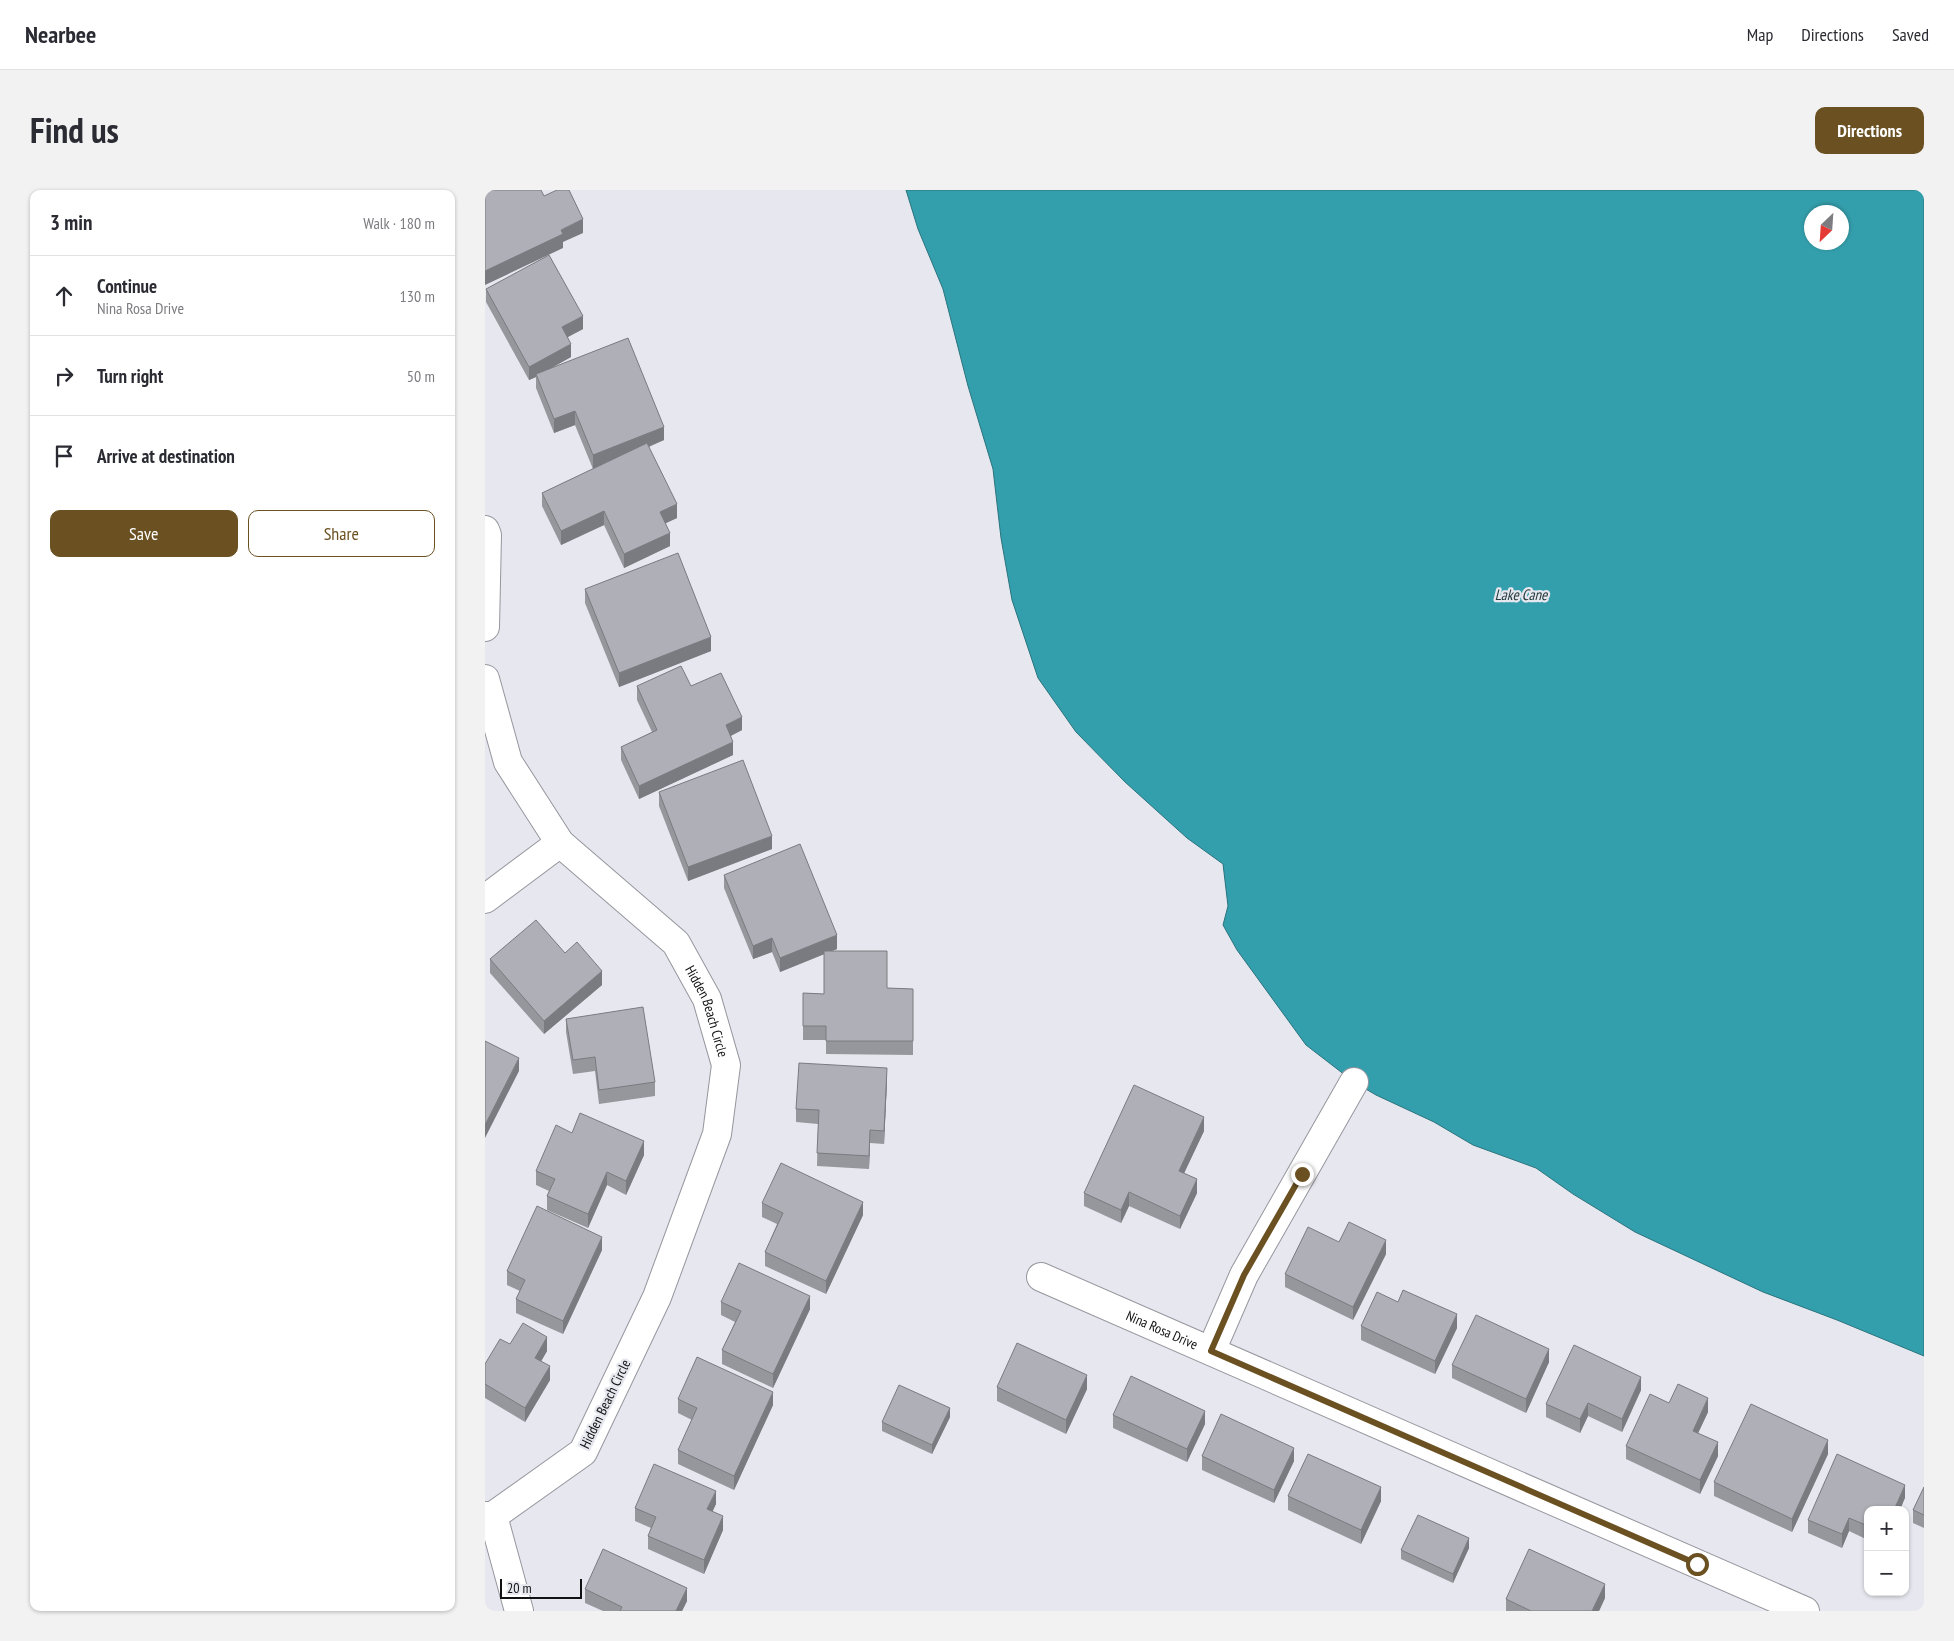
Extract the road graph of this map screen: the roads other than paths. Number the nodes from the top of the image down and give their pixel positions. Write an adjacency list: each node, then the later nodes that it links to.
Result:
1 (485, 530): 2 (street)
2 (485, 626)
3 (485, 679): 4 (street, Hidden Beach Circle)
4 (560, 843): 5 (street); 9 (street, Hidden Beach Circle)
5 (485, 899)
6 (1353, 1082): 8 (street)
7 (1041, 1277): 8 (street, Nina Rosa Drive)
8 (1211, 1351): 11 (street, Nina Rosa Drive)
9 (489, 1516): 10 (street)
10 (519, 1611)
11 (1805, 1611)

